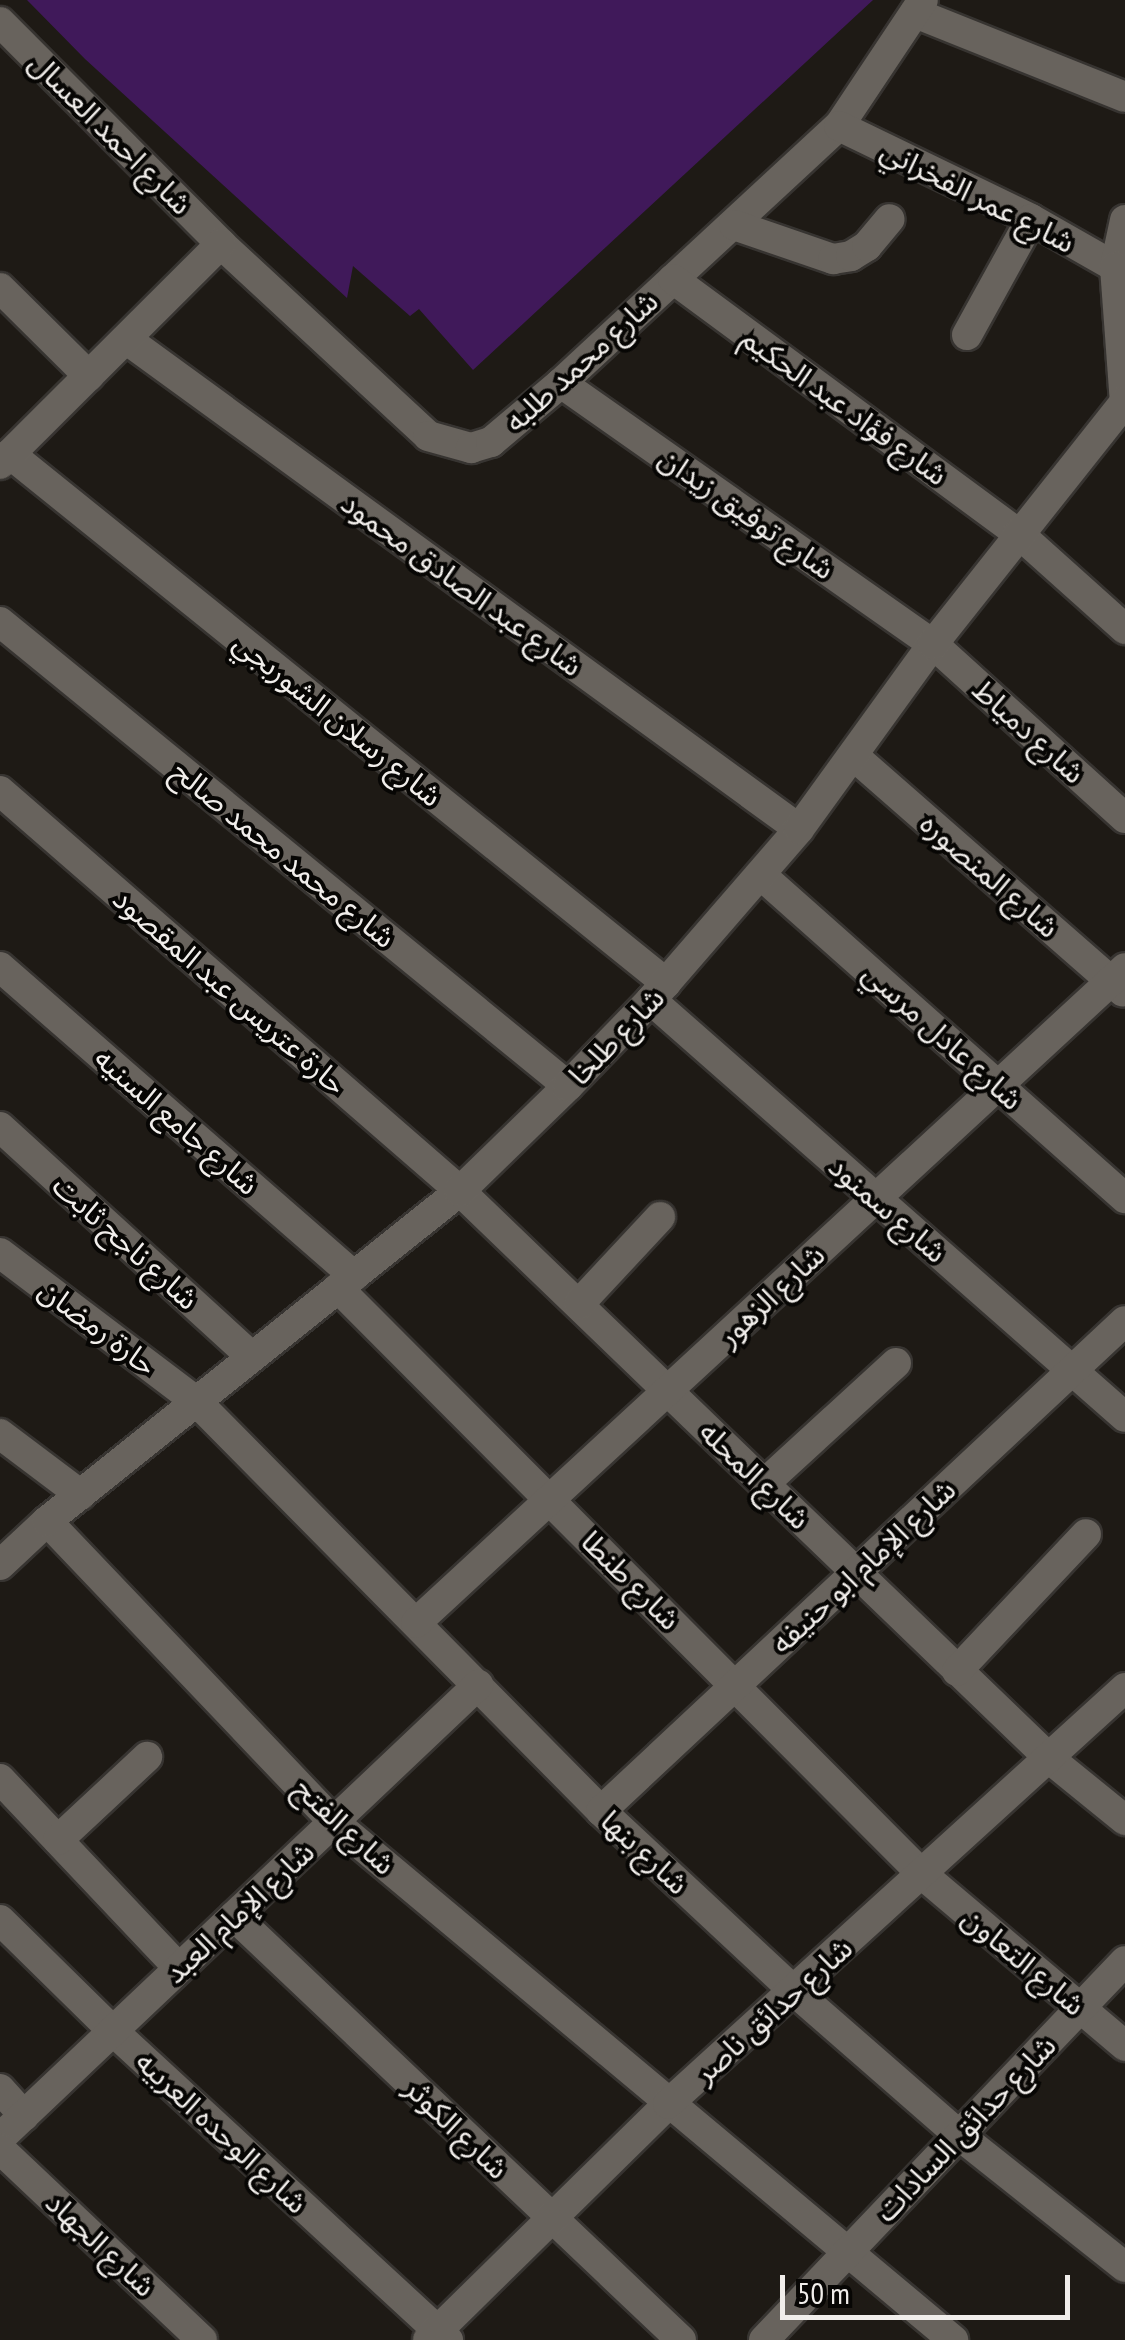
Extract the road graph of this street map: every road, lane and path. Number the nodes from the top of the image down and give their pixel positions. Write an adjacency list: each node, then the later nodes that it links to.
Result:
1 (919, 6): 3 (street); 4 (street, شارع محمد طلبه)
2 (0, 22): 9 (street, شارع احمد العسال)
3 (1125, 97)
4 (839, 126): 6 (street, شارع عمر الفخراني); 8 (street, شارع محمد طلبه)
5 (890, 219): 8 (street)
6 (1031, 219): 10 (street, شارع عمر الفخراني); 13 (street)
7 (1125, 220): 10 (street)
8 (734, 224): 11 (street, شارع محمد طلبه)
9 (221, 244): 14 (street); 16 (street, شارع محمد طلبه)
10 (1115, 268): 17 (street)
11 (672, 279): 16 (street, شارع محمد طلبه); 19 (street, شارع فؤاد عبد الحكيم)
12 (0, 288): 15 (street)
13 (967, 335)
14 (126, 339): 15 (street); 26 (street, شارع عبد الصادق محمود)
15 (89, 376): 18 (street)
16 (561, 383): 22 (street, شارع توفيق زيدان)
17 (1125, 402): 19 (street, شارع طلخا)
18 (5, 459): 30 (street, شارع رسلان الشوربجي)
19 (1018, 533): 21 (street, شارع فؤاد عبد الحكيم); 22 (street, شارع طلخا)
20 (0, 622): 32 (street, شارع محمد محمد صالح)
21 (1125, 629)
22 (933, 644): 23 (street, شارع طلخا); 25 (street, شارع دمياط)
23 (854, 757): 26 (street, شارع طلخا); 29 (street, شارع المنصوره)
24 (0, 791): 34 (street, حارة عتريس عبد المقصود)
25 (1125, 818)
26 (799, 829): 27 (street, شارع طلخا)
27 (761, 875): 30 (street, شارع طلخا); 31 (street, شارع عادل مرسي)
28 (0, 967): 39 (street, شارع جامع السنيه)
29 (1120, 981): 31 (street, شارع الزهور)
30 (659, 992): 32 (street, شارع طلخا); 35 (street, شارع سمنود)
31 (997, 1084): 35 (street, شارع الزهور); 36 (street, شارع عادل مرسي)
32 (568, 1086): 34 (street, شارع طلخا)
33 (0, 1127): 42 (street, شارع ناجح ثابت)
34 (460, 1191): 39 (street, شارع طلخا); 40 (street, شارع المحله)
35 (875, 1197): 44 (street, شارع سمنود); 45 (street, شارع الزهور)
36 (1125, 1198)
37 (660, 1217): 40 (street)
38 (0, 1252): 46 (street, حارة رمضان)
39 (346, 1282): 42 (street, شارع طلخا); 51 (street, شارع طنطا)
40 (579, 1304): 45 (street, شارع المحله)
41 (1125, 1321): 44 (street, شارع الإمام ابو حنيفه)
42 (252, 1357): 46 (street, شارع طلخا)
43 (896, 1363): 49 (street)
44 (1072, 1370): 47 (street, شارع سمنود); 55 (street, شارع الإمام ابو حنيفه)
45 (669, 1392): 49 (street, شارع المحله); 51 (street, شارع الزهور)
46 (197, 1402): 50 (street, شارع طلخا); 56 (street, شارع بنها)
47 (1125, 1417)
48 (0, 1434): 50 (street)
49 (764, 1484): 55 (street, شارع المحله)
50 (81, 1495): 52 (street, شارع طلخا)
51 (550, 1498): 56 (street, شارع الزهور); 59 (street, شارع طنطا)
52 (48, 1521): 54 (street, شارع طلخا); 66 (street, شارع الفتح)
53 (1086, 1534): 57 (street)
54 (0, 1565)
55 (856, 1573): 57 (street, شارع المحله); 59 (street, شارع الإمام ابو حنيفه)
56 (416, 1623): 58 (street, شارع بنها)
57 (957, 1670): 62 (street, شارع المحله)
58 (478, 1685): 64 (street, شارع بنها); 66 (street, شارع الإمام العبد)
59 (736, 1685): 64 (street, شارع الإمام ابو حنيفه); 68 (street, شارع طنطا)
60 (1125, 1688): 62 (street, شارع حدائق ناصر)
61 (146, 1758): 67 (street)
62 (1050, 1759): 65 (street, شارع المحله); 68 (street, شارع حدائق ناصر)
63 (0, 1779): 67 (street)
64 (601, 1811): 73 (street, شارع بنها)
65 (1125, 1820)
66 (335, 1823): 69 (street, شارع الإمام العبد); 78 (street, شارع الفتح)
67 (58, 1840): 72 (street)
68 (922, 1875): 73 (street, شارع حدائق ناصر); 74 (street, شارع التعاون)
69 (234, 1916): 72 (street, شارع الإمام العبد); 83 (street, شارع الكوثر)
70 (0, 1920): 75 (street, شارع الوحده العربيه)
71 (1125, 1960): 74 (street, شارع حدائق السادات)
72 (180, 1968): 75 (street, شارع الإمام العبد)
73 (794, 1991): 78 (street, شارع حدائق ناصر); 80 (street, شارع بنها)
74 (1079, 2008): 76 (street, شارع التعاون); 80 (street, شارع حدائق السادات)
75 (113, 2031): 79 (street, شارع الإمام العبد); 86 (street, شارع الوحده العربيه)
76 (1125, 2046)
77 (0, 2090): 79 (street)
78 (668, 2104): 83 (street, شارع حدائق ناصر); 84 (street, شارع الفتح)
79 (24, 2116): 81 (street, شارع الإمام العبد)
80 (959, 2135): 84 (street, شارع حدائق السادات); 85 (street, شارع بنها)
81 (0, 2138)
82 (0, 2149): 87 (street, شارع الجهاد)
83 (552, 2218): 86 (street, شارع حدائق ناصر); 88 (street, شارع الكوثر)
84 (845, 2254): 89 (street, شارع حدائق السادات); 90 (street, شارع الفتح)
85 (1125, 2268)
86 (438, 2337)
87 (202, 2340)
88 (681, 2340)
89 (764, 2340)
90 (953, 2340)

